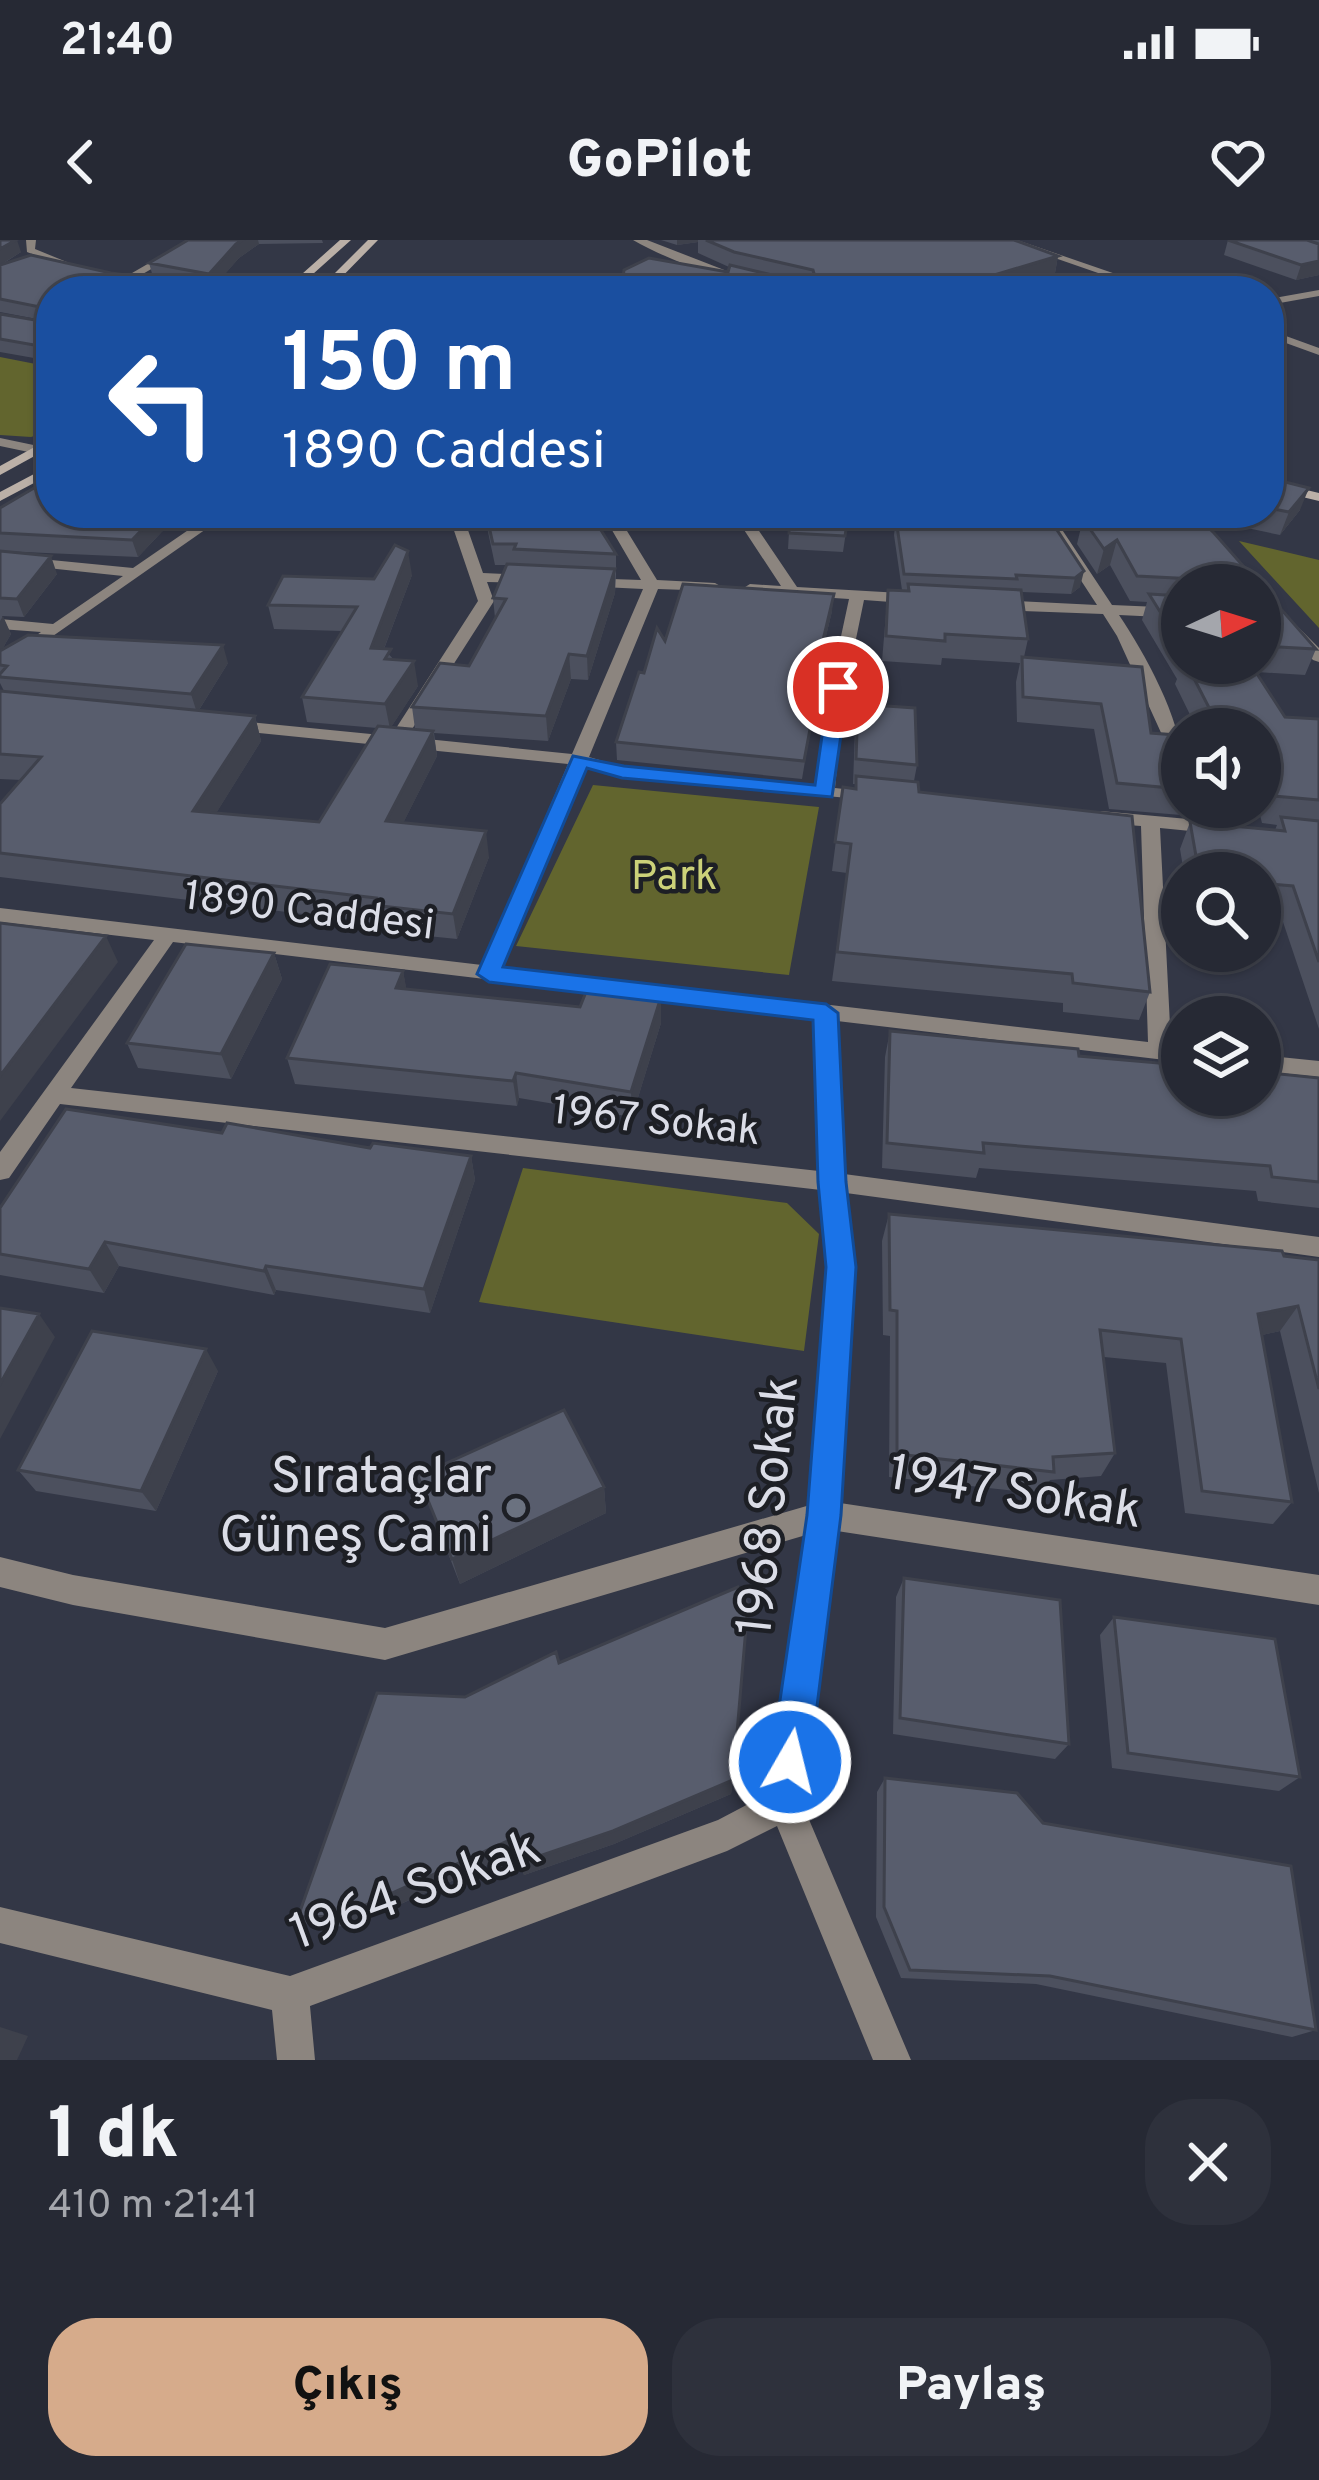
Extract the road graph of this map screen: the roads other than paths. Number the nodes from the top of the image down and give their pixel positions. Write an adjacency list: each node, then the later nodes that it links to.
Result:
1 (31, 240): 9 (street)
2 (196, 240): 14 (street)
3 (346, 240): 15 (main road)
4 (373, 240): 16 (main road)
5 (638, 240): 8 (street)
6 (1008, 240): 19 (street)
7 (700, 245): 8 (street)
8 (675, 253): 17 (street); 18 (street)
9 (42, 256): 10 (street); 11 (street)
10 (21, 266)
11 (88, 271)
12 (106, 275): 13 (street)
13 (110, 276)
14 (131, 276)
15 (305, 276)
16 (339, 276)
17 (628, 276)
18 (735, 276)
19 (1115, 276)
20 (1319, 293): 21 (street)
21 (1284, 299)
22 (1284, 339): 23 (street)
23 (1319, 352)
24 (0, 442): 25 (street)
25 (36, 445)
26 (36, 451): 27 (main road)
27 (0, 471)
28 (36, 477): 30 (main road)
29 (1284, 488): 31 (main road)
30 (0, 497)
31 (1319, 497)
32 (199, 528): 40 (street)
33 (460, 528): 41 (street)
34 (618, 528): 44 (street)
35 (749, 528): 45 (street)
36 (1055, 528): 38 (street)
37 (1036, 532): 38 (street)
38 (1059, 533): 49 (street)
39 (0, 559): 40 (street)
40 (131, 572): 53 (street)
41 (478, 577): 42 (street); 58 (street)
42 (543, 580)
43 (565, 581): 44 (street)
44 (652, 585): 45 (street); 59 (street)
45 (790, 590): 46 (street)
46 (857, 595): 47 (street); 60 (street)
47 (927, 600)
48 (974, 604): 49 (street)
49 (1109, 612): 50 (street); 56 (street)
50 (1161, 613)
51 (0, 624): 53 (street)
52 (1281, 624): 54 (street)
53 (54, 628): 55 (street)
54 (1319, 657)
55 (0, 668)
56 (1161, 717)
57 (210, 724): 58 (street)
58 (397, 740): 59 (street)
59 (580, 760): 60 (street); 67 (street)
60 (824, 792): 61 (street)
61 (892, 799)
62 (1088, 816): 63 (street)
63 (1150, 821): 64 (street); 68 (street)
64 (1161, 822)
65 (0, 915): 66 (street, 1890 Caddesi)
66 (167, 936): 67 (street, 1890 Caddesi); 73 (street)
67 (489, 974): 69 (street, 1890 Caddesi)
68 (1166, 996)
69 (826, 1013): 70 (street, 1890 Caddesi); 75 (street, 1968 Sokak)
70 (1161, 1052)
71 (1281, 1065): 72 (street)
72 (1319, 1070)
73 (54, 1095): 74 (street); 75 (street, 1967 Sokak)
74 (0, 1171)
75 (832, 1182): 76 (street, 1967 Sokak); 77 (street, 1968 Sokak)
76 (1319, 1247)
77 (824, 1515): 78 (street, 1947 Sokak); 79 (street, 1947 Sokak); 80 (street, 1968 Sokak)
78 (0, 1572)
79 (1319, 1590)
80 (785, 1803): 82 (street, 1964 Sokak); 84 (street)
81 (0, 1924): 82 (street, 1964 Sokak)
82 (290, 1995): 83 (street)
83 (296, 2060)
84 (892, 2060)

